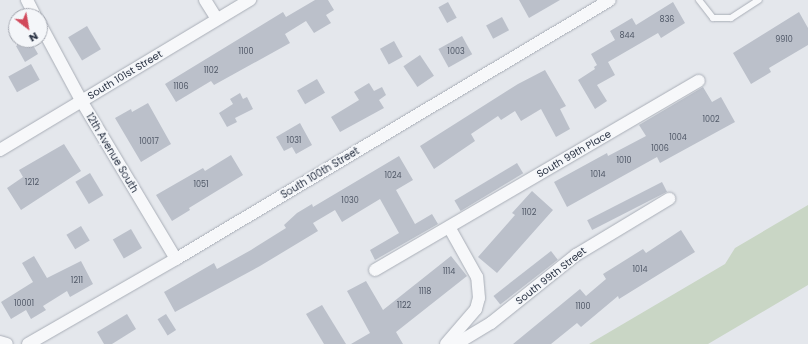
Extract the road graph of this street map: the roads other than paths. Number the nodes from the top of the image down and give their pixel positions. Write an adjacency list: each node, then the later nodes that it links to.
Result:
1 (205, 0): 6 (street)
2 (250, 0): 6 (street, South 101st Street)
3 (610, 0): 13 (street, South 100th Street)
4 (698, 0): 5 (lane)
5 (759, 0)
6 (217, 19): 9 (street, South 101st Street)
7 (48, 39): 9 (street, 12th Avenue South)
8 (699, 81): 12 (street, South 99th Place)
9 (82, 102): 10 (street, South 101st Street); 13 (street, 12th Avenue South)
10 (0, 150)
11 (669, 199): 19 (street, South 99th Street)
12 (448, 227): 14 (street, South 99th Place); 18 (street)
13 (176, 259): 17 (street, South 100th Street)
14 (375, 270)
15 (0, 342): 16 (street)
16 (6, 344)
17 (28, 344)
18 (446, 344)
19 (456, 344)

